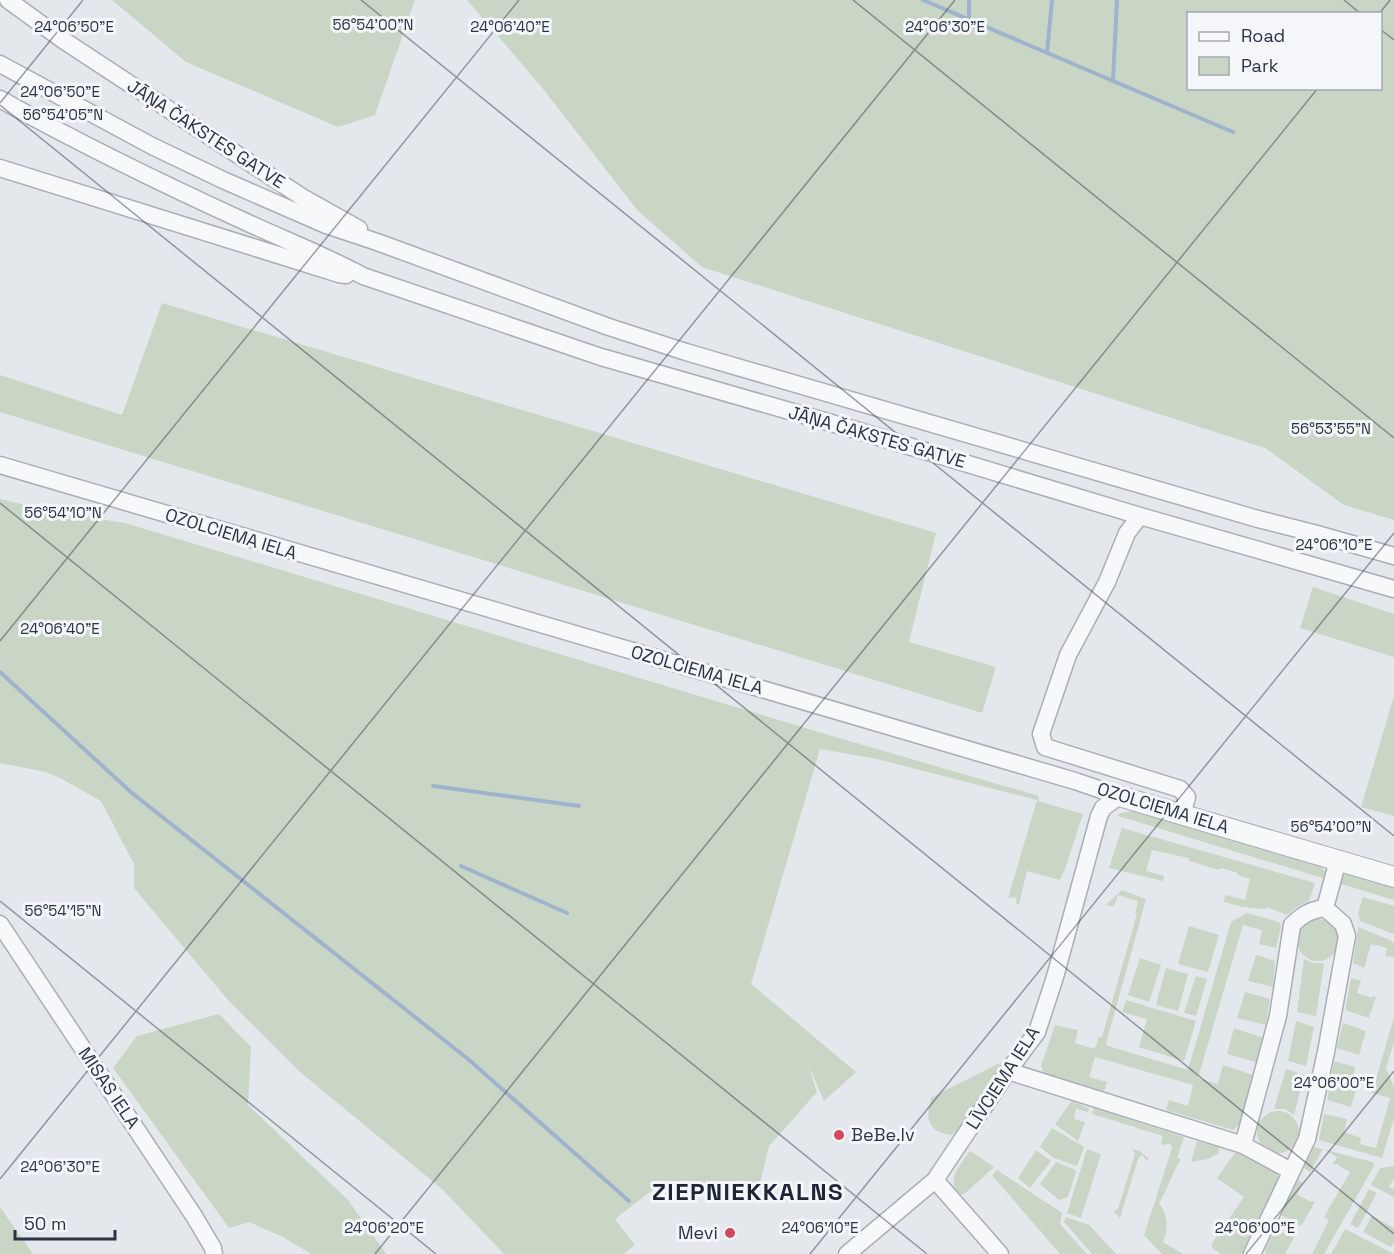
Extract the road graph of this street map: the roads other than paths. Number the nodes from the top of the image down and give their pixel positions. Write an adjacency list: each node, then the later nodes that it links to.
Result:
1 (8, 0): 5 (street, JĀŅA ČAKSTES GATVE)
2 (0, 64): 5 (street, JĀŅA ČAKSTES GATVE)
3 (0, 99): 6 (street, JĀŅA ČAKSTES GATVE)
4 (0, 168): 6 (street, JĀŅA ČAKSTES GATVE)
5 (377, 242): 9 (street, JĀŅA ČAKSTES GATVE)
6 (363, 276): 8 (street, JĀŅA ČAKSTES GATVE)
7 (0, 465): 11 (street, OZOLCIEMA IELA)
8 (1140, 516): 10 (street, JĀŅA ČAKSTES GATVE); 12 (street)
9 (1394, 556)
10 (1394, 589)
11 (1119, 796): 12 (street, OZOLCIEMA IELA); 17 (street, LĪVCIEMA IELA)
12 (1182, 815): 13 (street, OZOLCIEMA IELA)
13 (1338, 860): 14 (street, OZOLCIEMA IELA); 15 (street)
14 (1394, 877)
15 (1324, 908): 18 (street); 19 (street)
16 (0, 924): 21 (street, MISAS IELA)
17 (1008, 1071): 18 (street); 20 (street, LĪVCIEMA IELA)
18 (1243, 1145): 19 (street)
19 (1291, 1171): 24 (street)
20 (935, 1180): 22 (street, LĪVCIEMA IELA); 23 (street)
21 (214, 1254)
22 (847, 1254)
23 (1000, 1254)
24 (1252, 1254)

